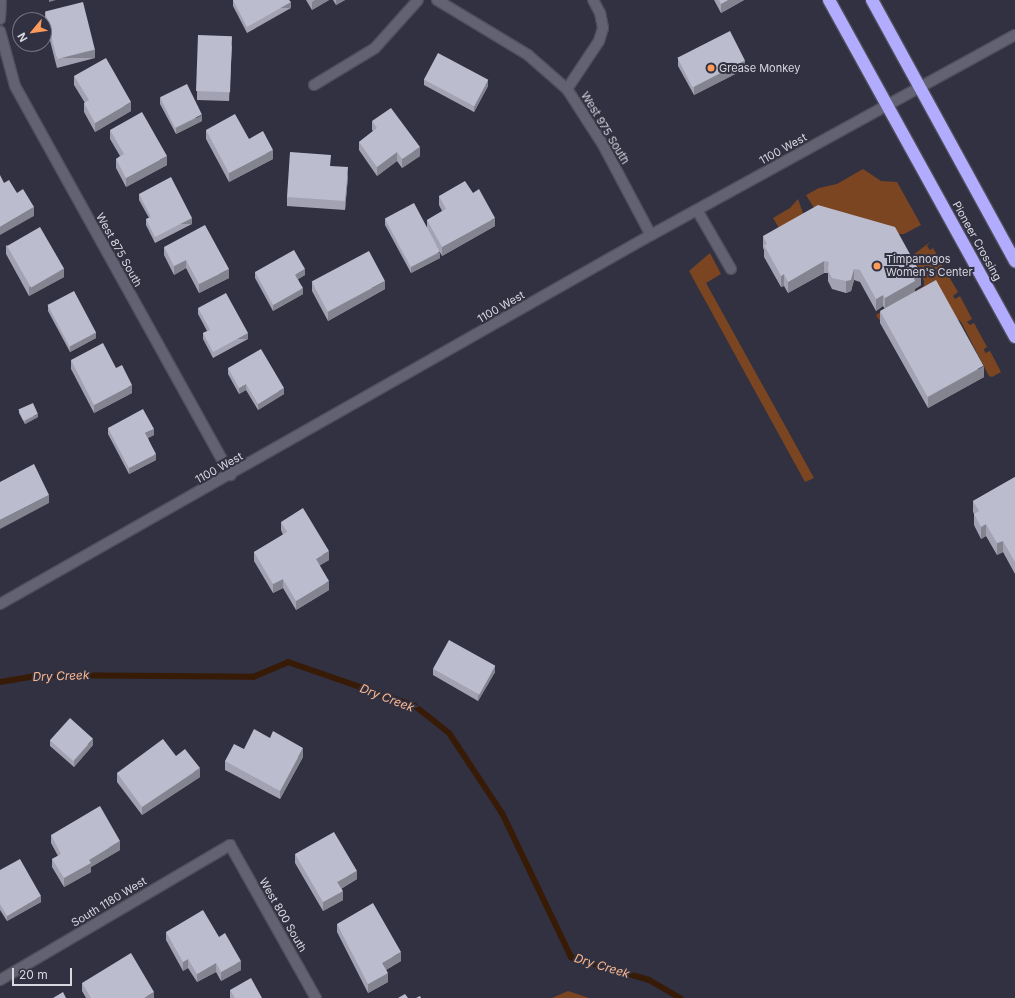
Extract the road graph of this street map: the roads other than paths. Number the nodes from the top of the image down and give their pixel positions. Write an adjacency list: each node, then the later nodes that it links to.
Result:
1 (1, 0): 7 (street)
2 (418, 0): 10 (street)
3 (437, 0): 12 (street, West 975 South)
4 (592, 0): 12 (street)
5 (829, 0): 13 (highway)
6 (872, 0): 11 (highway)
7 (0, 19)
8 (0, 30): 19 (street, West 875 South)
9 (1015, 35): 11 (street, 1100 West)
10 (314, 85)
11 (920, 88): 13 (street, 1100 West); 16 (highway)
12 (567, 89): 15 (street, West 975 South)
13 (888, 106): 14 (street, 1100 West); 18 (highway, Pioneer Crossing)
14 (697, 210): 15 (street, 1100 West); 17 (street)
15 (652, 235): 19 (street, 1100 West)
16 (1015, 261)
17 (731, 269)
18 (1015, 337)
19 (231, 475): 20 (street, 1100 West)
20 (0, 604)
21 (230, 845): 22 (street, South 1180 West); 23 (street, West 800 South)
22 (0, 980)
23 (316, 998)

